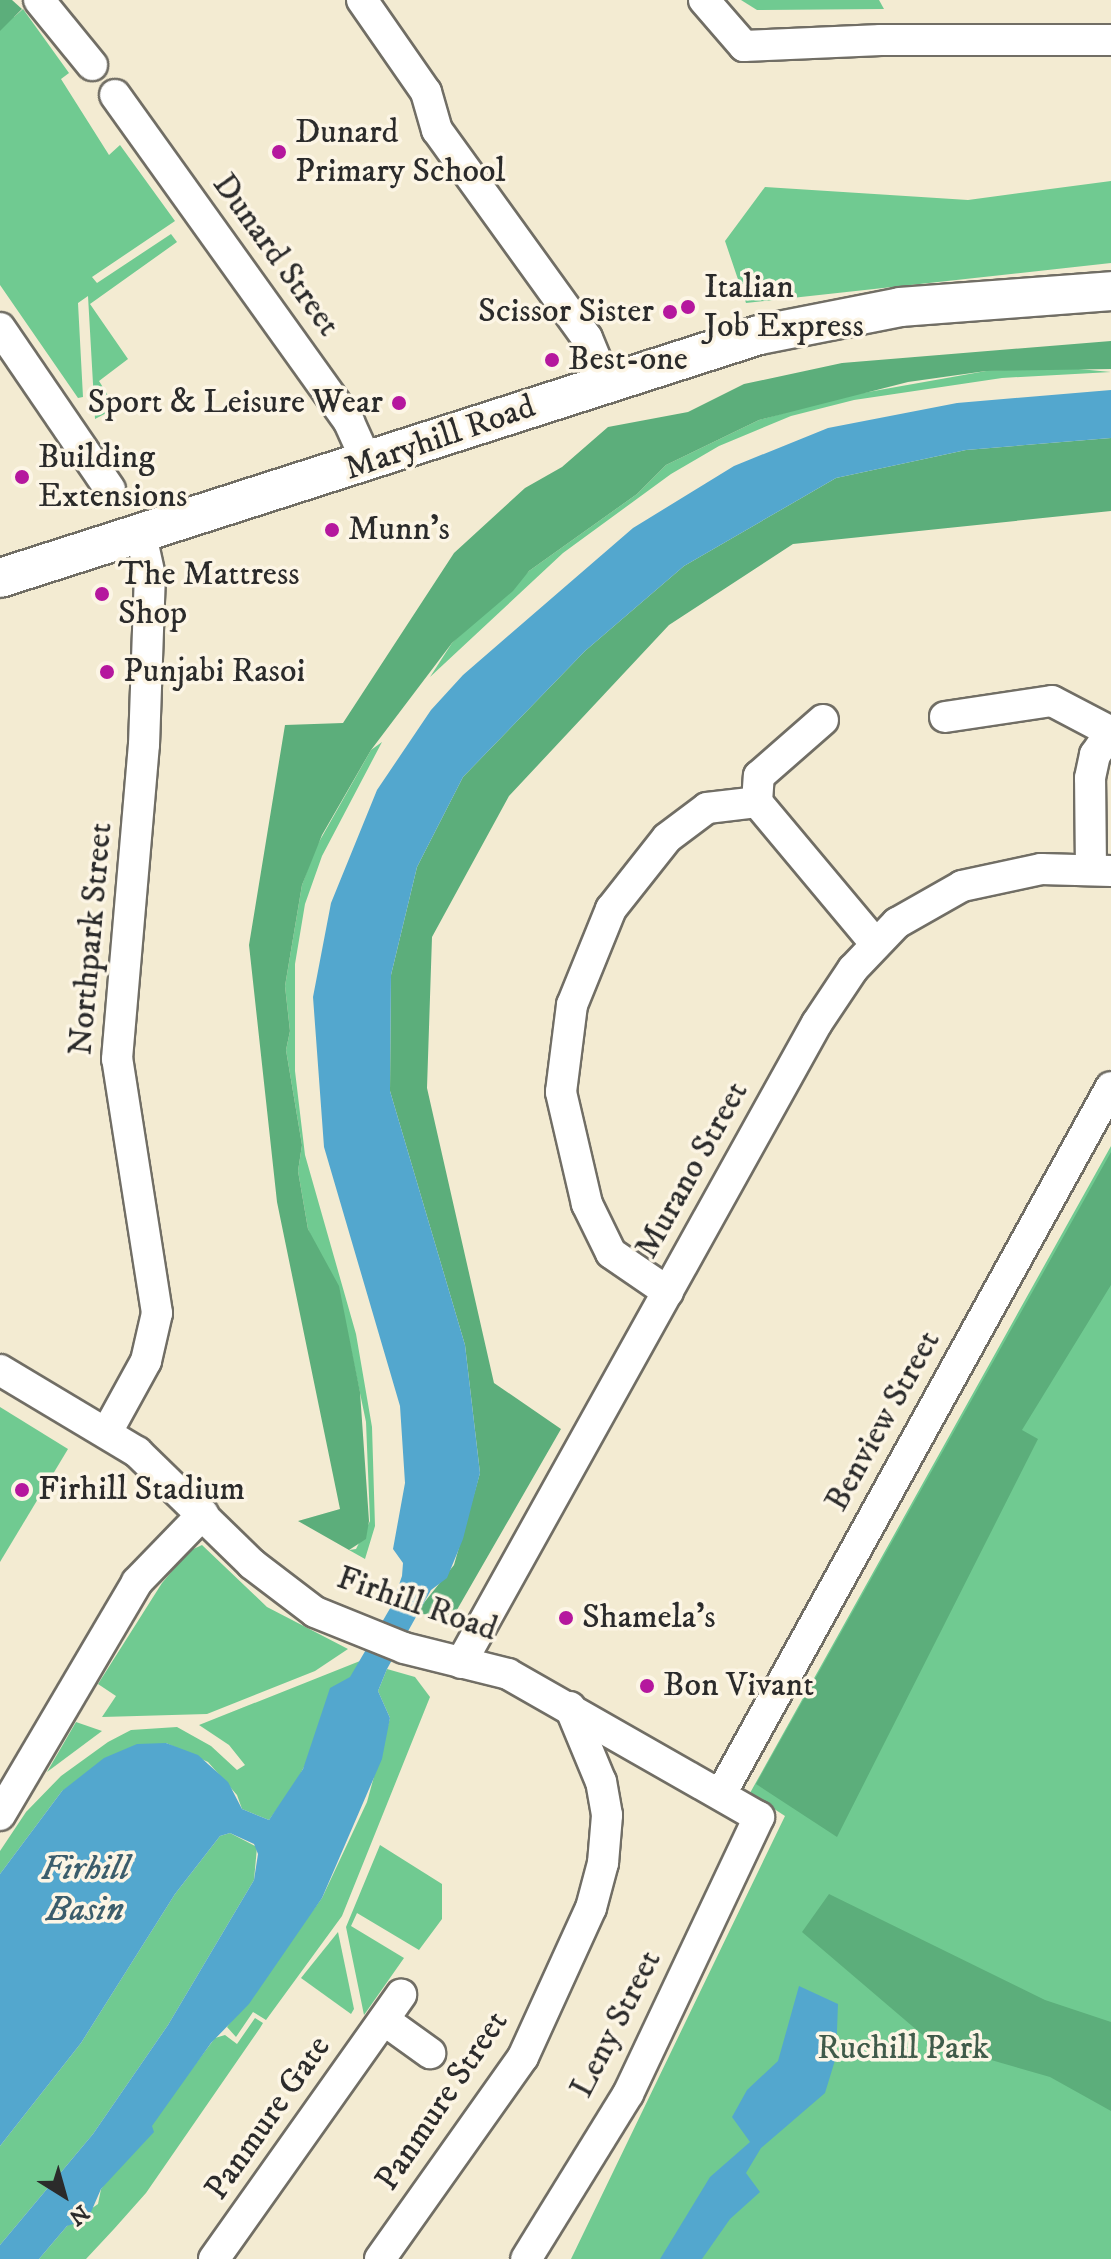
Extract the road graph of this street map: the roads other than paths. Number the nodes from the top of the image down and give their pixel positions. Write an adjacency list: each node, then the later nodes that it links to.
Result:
1 (39, 0): 5 (street)
2 (362, 0): 9 (street)
3 (704, 0): 4 (street)
4 (1111, 40)
5 (92, 65)
6 (115, 95): 10 (street, Dunard Street)
7 (1111, 291): 9 (main road, Maryhill Road)
8 (0, 328): 11 (street)
9 (606, 384): 10 (main road, Maryhill Road)
10 (368, 464): 12 (main road, Maryhill Road)
11 (110, 489)
12 (141, 535): 13 (main road, Maryhill Road); 23 (street, Northpark Street)
13 (3, 572)
14 (945, 717): 16 (street)
15 (823, 720): 17 (street)
16 (1111, 731): 18 (street)
17 (757, 802): 19 (street); 21 (street)
18 (1101, 870): 19 (street, Murano Street)
19 (875, 943): 21 (street, Murano Street)
20 (1111, 1087): 27 (street, Benview Street)
21 (668, 1292): 25 (street, Murano Street)
22 (0, 1370): 23 (street, Firhill Road)
23 (107, 1432): 24 (street, Firhill Road)
24 (203, 1514): 25 (street, Firhill Road); 28 (street)
25 (461, 1663): 26 (street, Firhill Road)
26 (570, 1707): 27 (street, Firhill Road); 34 (street, Panmure Street)
27 (722, 1792): 29 (street, Firhill Road)
28 (0, 1815)
29 (759, 1817): 35 (street, Leny Street)
30 (401, 1995): 31 (street, Panmure Gate)
31 (384, 2020): 32 (street); 33 (street, Panmure Gate)
32 (430, 2053)
33 (214, 2259)
34 (380, 2259)
35 (526, 2259)

